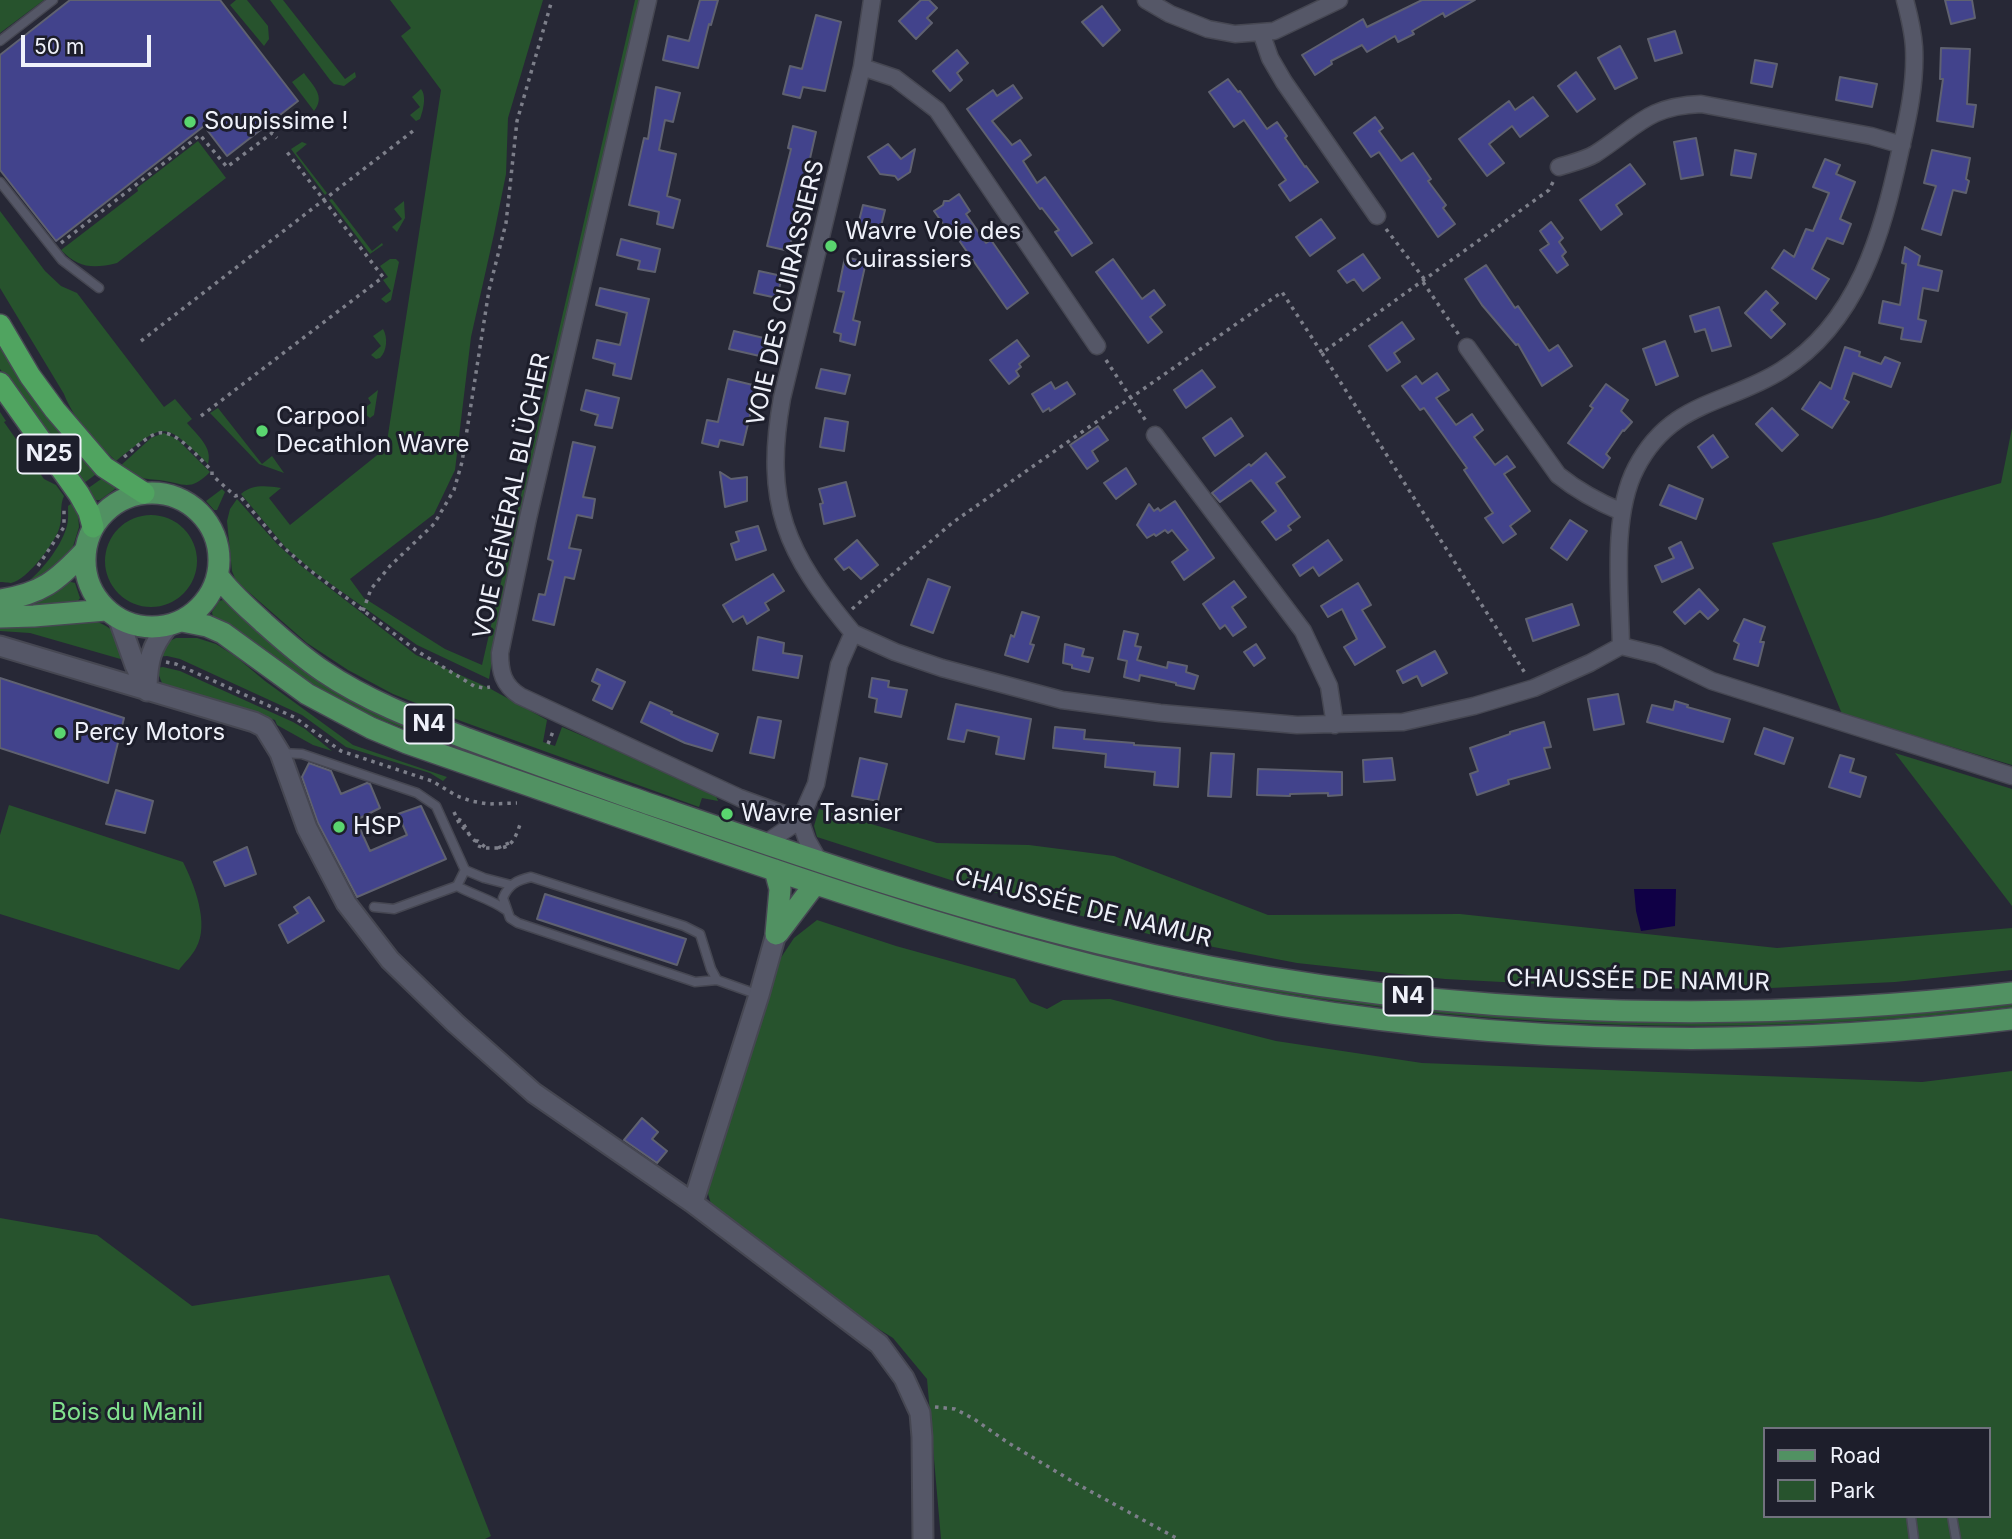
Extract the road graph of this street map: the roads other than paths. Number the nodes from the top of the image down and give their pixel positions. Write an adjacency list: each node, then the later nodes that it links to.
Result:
1 (53, 0): 8 (lane)
2 (648, 0): 36 (street, VOIE GÉNÉRAL BLÜCHER)
3 (872, 0): 9 (street, VOIE DES CUIRASSIERS)
4 (1146, 0): 7 (street)
5 (1339, 0): 7 (street)
6 (1905, 0): 10 (street)
7 (1261, 32): 13 (street)
8 (0, 41)
9 (862, 67): 16 (street); 29 (street, VOIE DES CUIRASSIERS)
10 (1902, 145): 11 (street); 21 (street)
11 (1559, 167)
12 (0, 182): 14 (lane)
13 (1377, 216)
14 (99, 288)
15 (0, 326): 20 (highway, N25)
16 (1097, 346)
17 (1467, 346): 21 (street)
18 (0, 383): 22 (highway, N25)
19 (1152, 430): 33 (street)
20 (144, 493): 22 (main road); 24 (main road)
21 (1622, 512): 31 (street)
22 (93, 527): 23 (main road)
23 (85, 551): 25 (main road); 26 (main road)
24 (218, 576): 28 (main road); 37 (main road, CHAUSSÉE DE NAMUR / N4)
25 (0, 600)
26 (112, 615): 27 (main road, CHAUSSÉE DE NAMUR / N4); 28 (main road, CHAUSSÉE DE NAMUR / N4); 32 (street)
27 (0, 617)
28 (175, 624): 32 (street); 40 (main road, CHAUSSÉE DE NAMUR / N4)
29 (853, 633): 33 (street); 36 (street)
30 (0, 646): 32 (street)
31 (1620, 646): 33 (street); 35 (street)
32 (147, 691): 34 (street)
33 (1335, 725)
34 (280, 753): 39 (lane); 51 (street)
35 (2012, 776)
36 (800, 820): 37 (street); 38 (street)
37 (766, 844): 38 (main road, CHAUSSÉE DE NAMUR / N4)
38 (819, 861): 48 (main road, CHAUSSÉE DE NAMUR / N4)
39 (465, 870): 42 (lane); 43 (lane)
40 (775, 870): 41 (main road, CHAUSSÉE DE NAMUR / N4); 46 (main road)
41 (815, 884): 46 (main road); 50 (main road, CHAUSSÉE DE NAMUR / N4)
42 (512, 885): 45 (lane); 47 (lane)
43 (457, 886): 44 (lane); 45 (lane)
44 (374, 908)
45 (506, 910): 47 (lane)
46 (776, 934): 49 (street)
47 (717, 980): 49 (lane)
48 (2012, 993)
49 (760, 995): 51 (street)
50 (2012, 1019)
51 (693, 1203): 54 (street)
52 (1911, 1518): 55 (lane)
53 (1952, 1518): 56 (lane)
54 (923, 1539)
55 (1914, 1539)
56 (1956, 1539)

